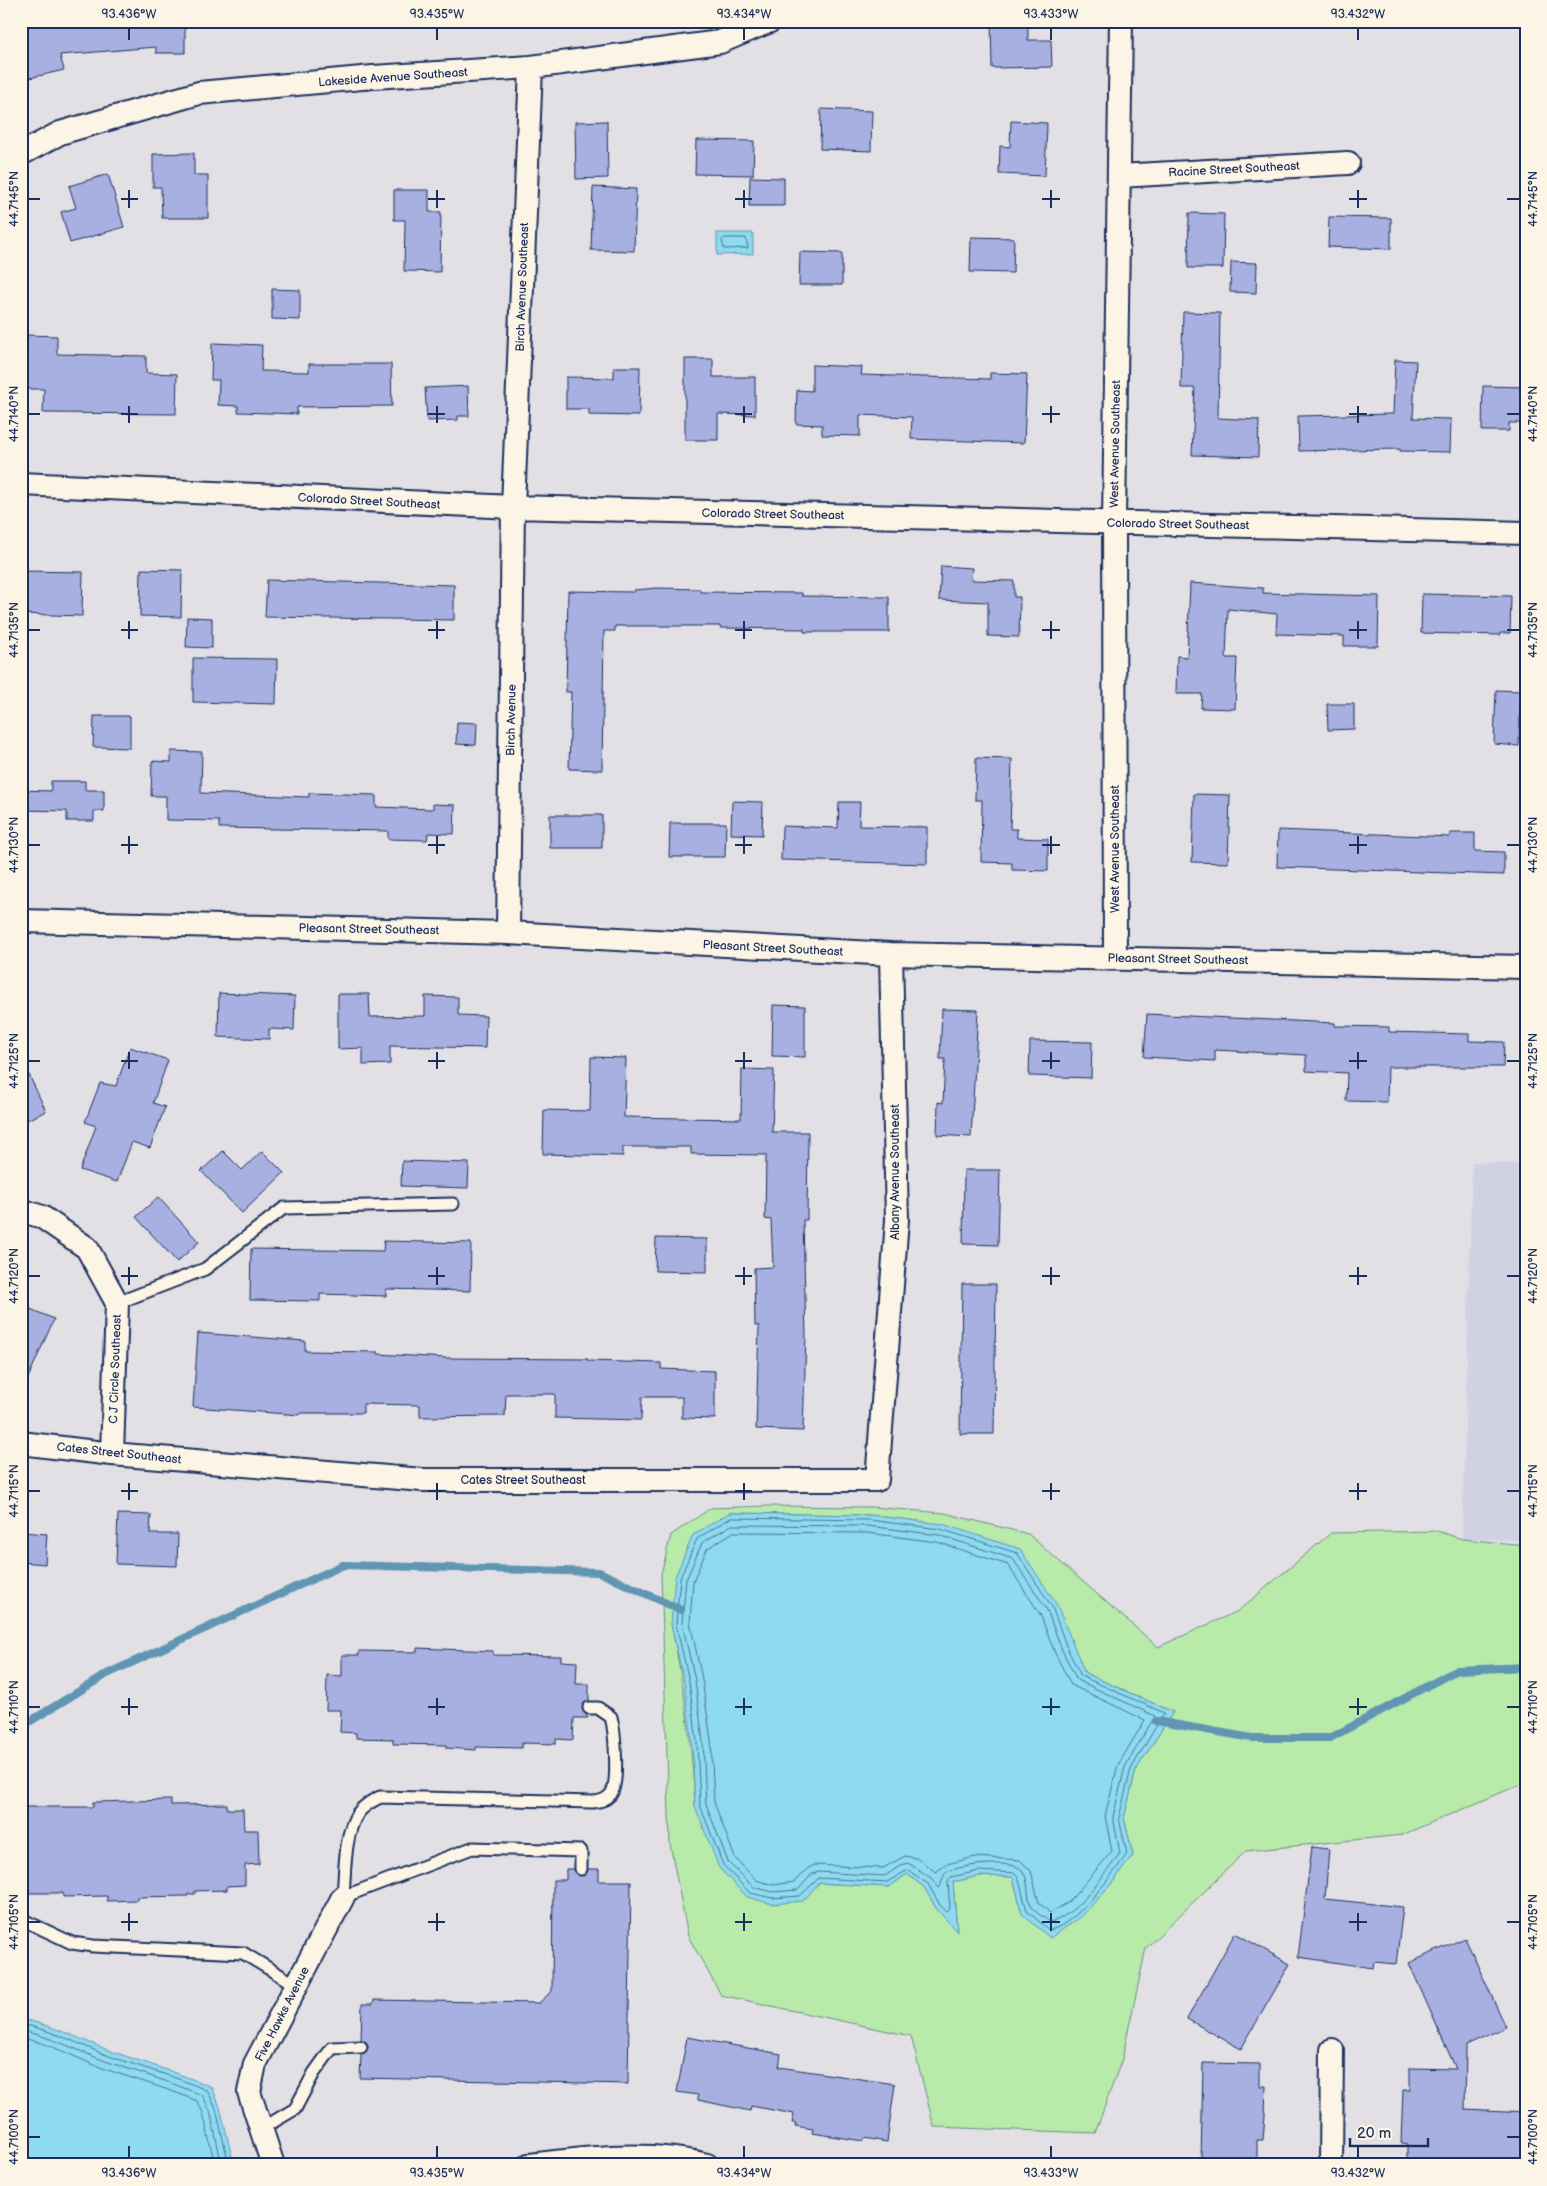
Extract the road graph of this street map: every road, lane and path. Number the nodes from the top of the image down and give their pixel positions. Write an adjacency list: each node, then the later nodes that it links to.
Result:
1 (770, 21): 3 (street, Lakeside Avenue Southeast)
2 (1121, 21): 6 (street, West Avenue Southeast)
3 (531, 67): 4 (street, Lakeside Avenue Southeast); 8 (street, Birch Avenue Southeast)
4 (21, 154)
5 (1348, 163): 6 (street, Racine Street Southeast)
6 (1119, 176): 9 (street, West Avenue Southeast)
7 (21, 484): 8 (street, Colorado Street Southeast)
8 (513, 507): 9 (street, Colorado Street Southeast); 12 (street, Birch Avenue)
9 (1114, 523): 10 (street, Colorado Street Southeast); 14 (street, West Avenue Southeast)
10 (1526, 533)
11 (21, 921): 12 (street, Pleasant Street Southeast)
12 (508, 933): 13 (street, Pleasant Street Southeast)
13 (891, 954): 14 (street, Pleasant Street Southeast); 21 (street, Albany Avenue Southeast)
14 (1115, 958): 15 (street, Pleasant Street Southeast)
15 (1526, 966)
16 (452, 1204): 18 (lane)
17 (21, 1210): 18 (street, C J Circle Southeast)
18 (117, 1304): 20 (street, C J Circle Southeast)
19 (21, 1443): 20 (street, Cates Street Southeast)
20 (112, 1454): 21 (street, Cates Street Southeast)
21 (877, 1480)
22 (589, 1708): 24 (lane)
23 (581, 1869): 24 (lane)
24 (342, 1897): 26 (street, Five Hawks Avenue)
25 (21, 1919): 26 (lane)
26 (296, 1985): 29 (street, Five Hawks Avenue)
27 (361, 2047): 29 (lane)
28 (1332, 2050): 33 (street)
29 (261, 2125): 30 (street, Five Hawks Avenue)
30 (273, 2165)
31 (529, 2165): 32 (street)
32 (707, 2165)
33 (1331, 2165)

